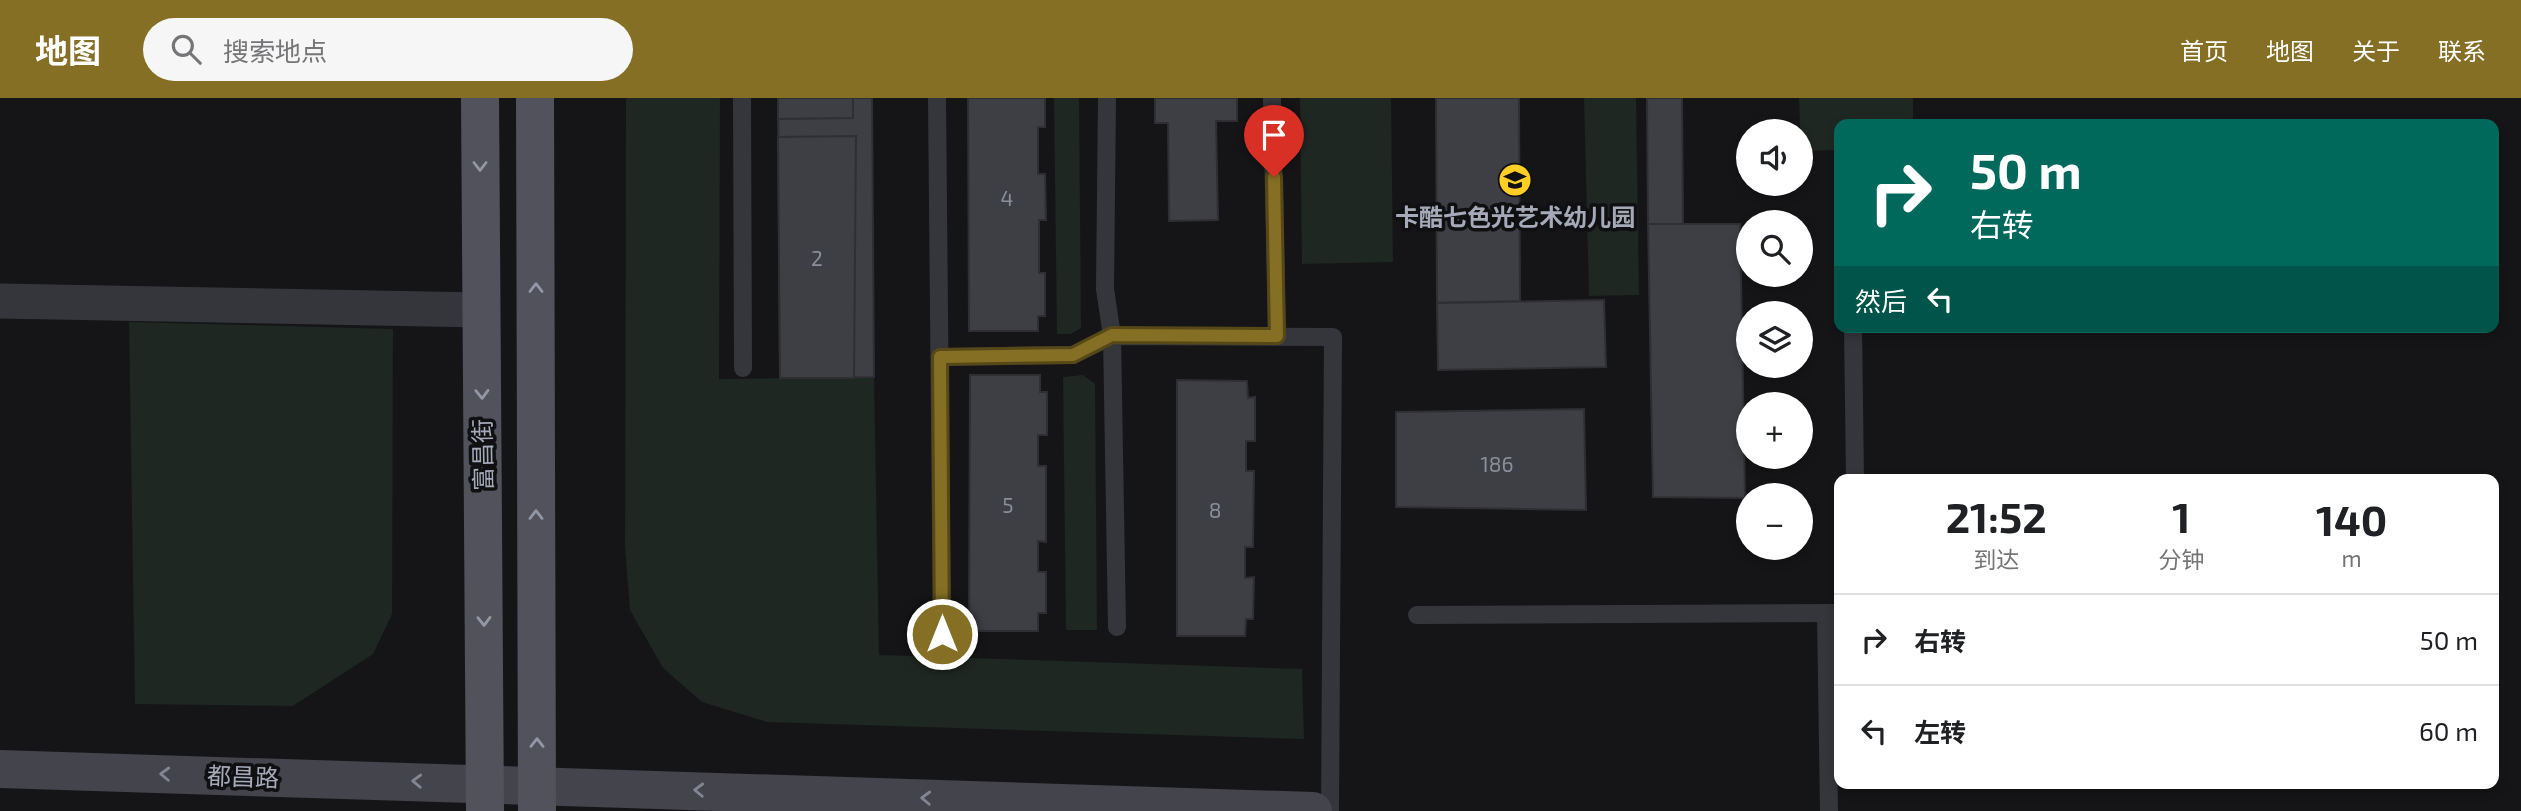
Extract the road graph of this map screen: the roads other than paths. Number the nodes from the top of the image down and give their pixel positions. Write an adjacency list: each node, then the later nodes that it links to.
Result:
1 (480, 98): 8 (main road, 富昌街, one-way to 8)
2 (535, 98): 21 (main road, one-way to 2)
3 (742, 98): 13 (lane)
4 (937, 98): 12 (lane)
5 (1107, 98): 10 (lane)
6 (1272, 98): 11 (lane)
7 (0, 301): 8 (street)
8 (481, 310): 20 (main road, 富昌街, one-way to 20)
9 (1853, 333): 14 (lane)
10 (1112, 335): 11 (lane); 12 (lane); 17 (lane)
11 (1277, 336): 23 (lane)
12 (940, 357): 18 (lane)
13 (743, 368)
14 (1855, 474)
15 (1833, 613): 16 (lane); 24 (lane)
16 (1417, 615)
17 (1117, 627)
18 (942, 634)
19 (0, 769): 20 (main road, 都昌路, one-way to 19)
20 (485, 797): 21 (main road, 都昌路)
21 (537, 798): 22 (main road, 都昌路, one-way to 21)
22 (1313, 811)
23 (1331, 811)
24 (1829, 811)

